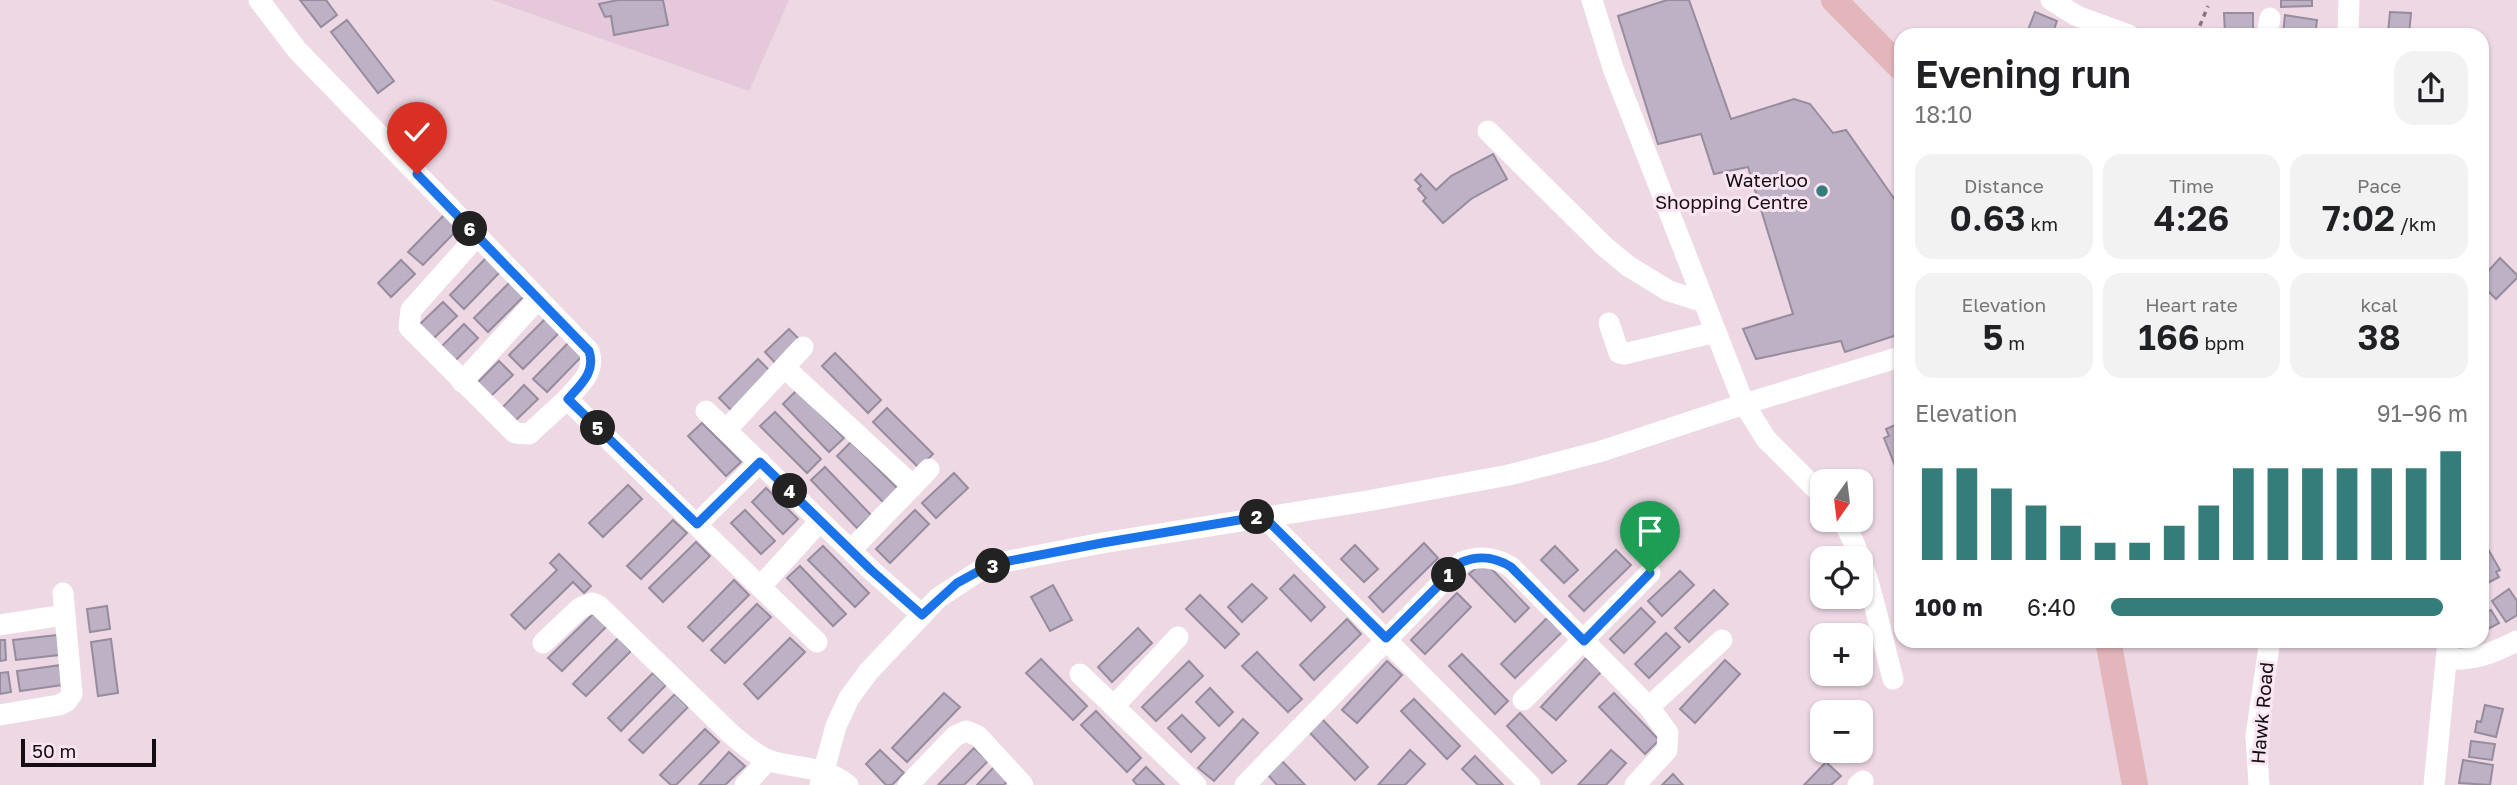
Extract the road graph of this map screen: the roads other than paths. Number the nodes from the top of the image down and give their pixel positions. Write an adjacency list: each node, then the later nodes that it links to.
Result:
1 (259, 0): 10 (street)
2 (1592, 0): 12 (street)
3 (1834, 0): 8 (main road)
4 (2051, 0): 6 (street)
5 (2349, 0): 7 (street)
6 (2110, 28)
7 (2348, 28)
8 (1894, 61)
9 (1488, 131): 12 (street)
10 (477, 236): 11 (street); 18 (street)
11 (538, 299): 18 (street); 19 (street)
12 (1704, 302): 14 (street)
13 (1609, 323): 14 (street)
14 (1716, 332): 20 (street)
15 (803, 347): 17 (street)
16 (1894, 359): 20 (street)
17 (785, 368): 22 (street); 26 (street)
18 (462, 382): 19 (street)
19 (568, 399): 29 (street)
20 (1744, 404): 25 (street); 27 (street)
21 (706, 411): 22 (street)
22 (727, 429): 23 (street)
23 (760, 462): 28 (street); 29 (street)
24 (929, 469): 26 (street)
25 (1810, 483)
26 (913, 486): 31 (street)
27 (1263, 516): 36 (street); 39 (street)
28 (820, 521): 31 (street); 33 (street)
29 (697, 524): 33 (street)
30 (1850, 532): 49 (street)
31 (850, 550): 36 (street)
32 (1650, 573): 42 (street)
33 (761, 586): 43 (street)
34 (63, 593): 35 (street)
35 (64, 615): 37 (street); 53 (street)
36 (922, 615): 55 (street)
37 (0, 625)
38 (1178, 637): 51 (street)
39 (1386, 638): 42 (street); 61 (street); 62 (street)
40 (1721, 640): 52 (street)
41 (2517, 640): 47 (street)
42 (1584, 641): 50 (street); 52 (street)
43 (817, 642)
44 (543, 643): 54 (street)
45 (2109, 648): 64 (main road)
46 (2269, 648): 65 (street, Hawk Road)
47 (2447, 650): 66 (street)
48 (1080, 674): 51 (street)
49 (1892, 679)
50 (1523, 700)
51 (1114, 706): 60 (street)
52 (1649, 707): 63 (street)
53 (0, 715)
54 (768, 760): 55 (street); 56 (street)
55 (822, 778): 57 (street)
56 (745, 785)
57 (848, 785)
58 (908, 785): 59 (street)
59 (1023, 785)
60 (1196, 785)
61 (1245, 785)
62 (1530, 785)
63 (1635, 785)
64 (2135, 785)
65 (2259, 785)
66 (2434, 785)

